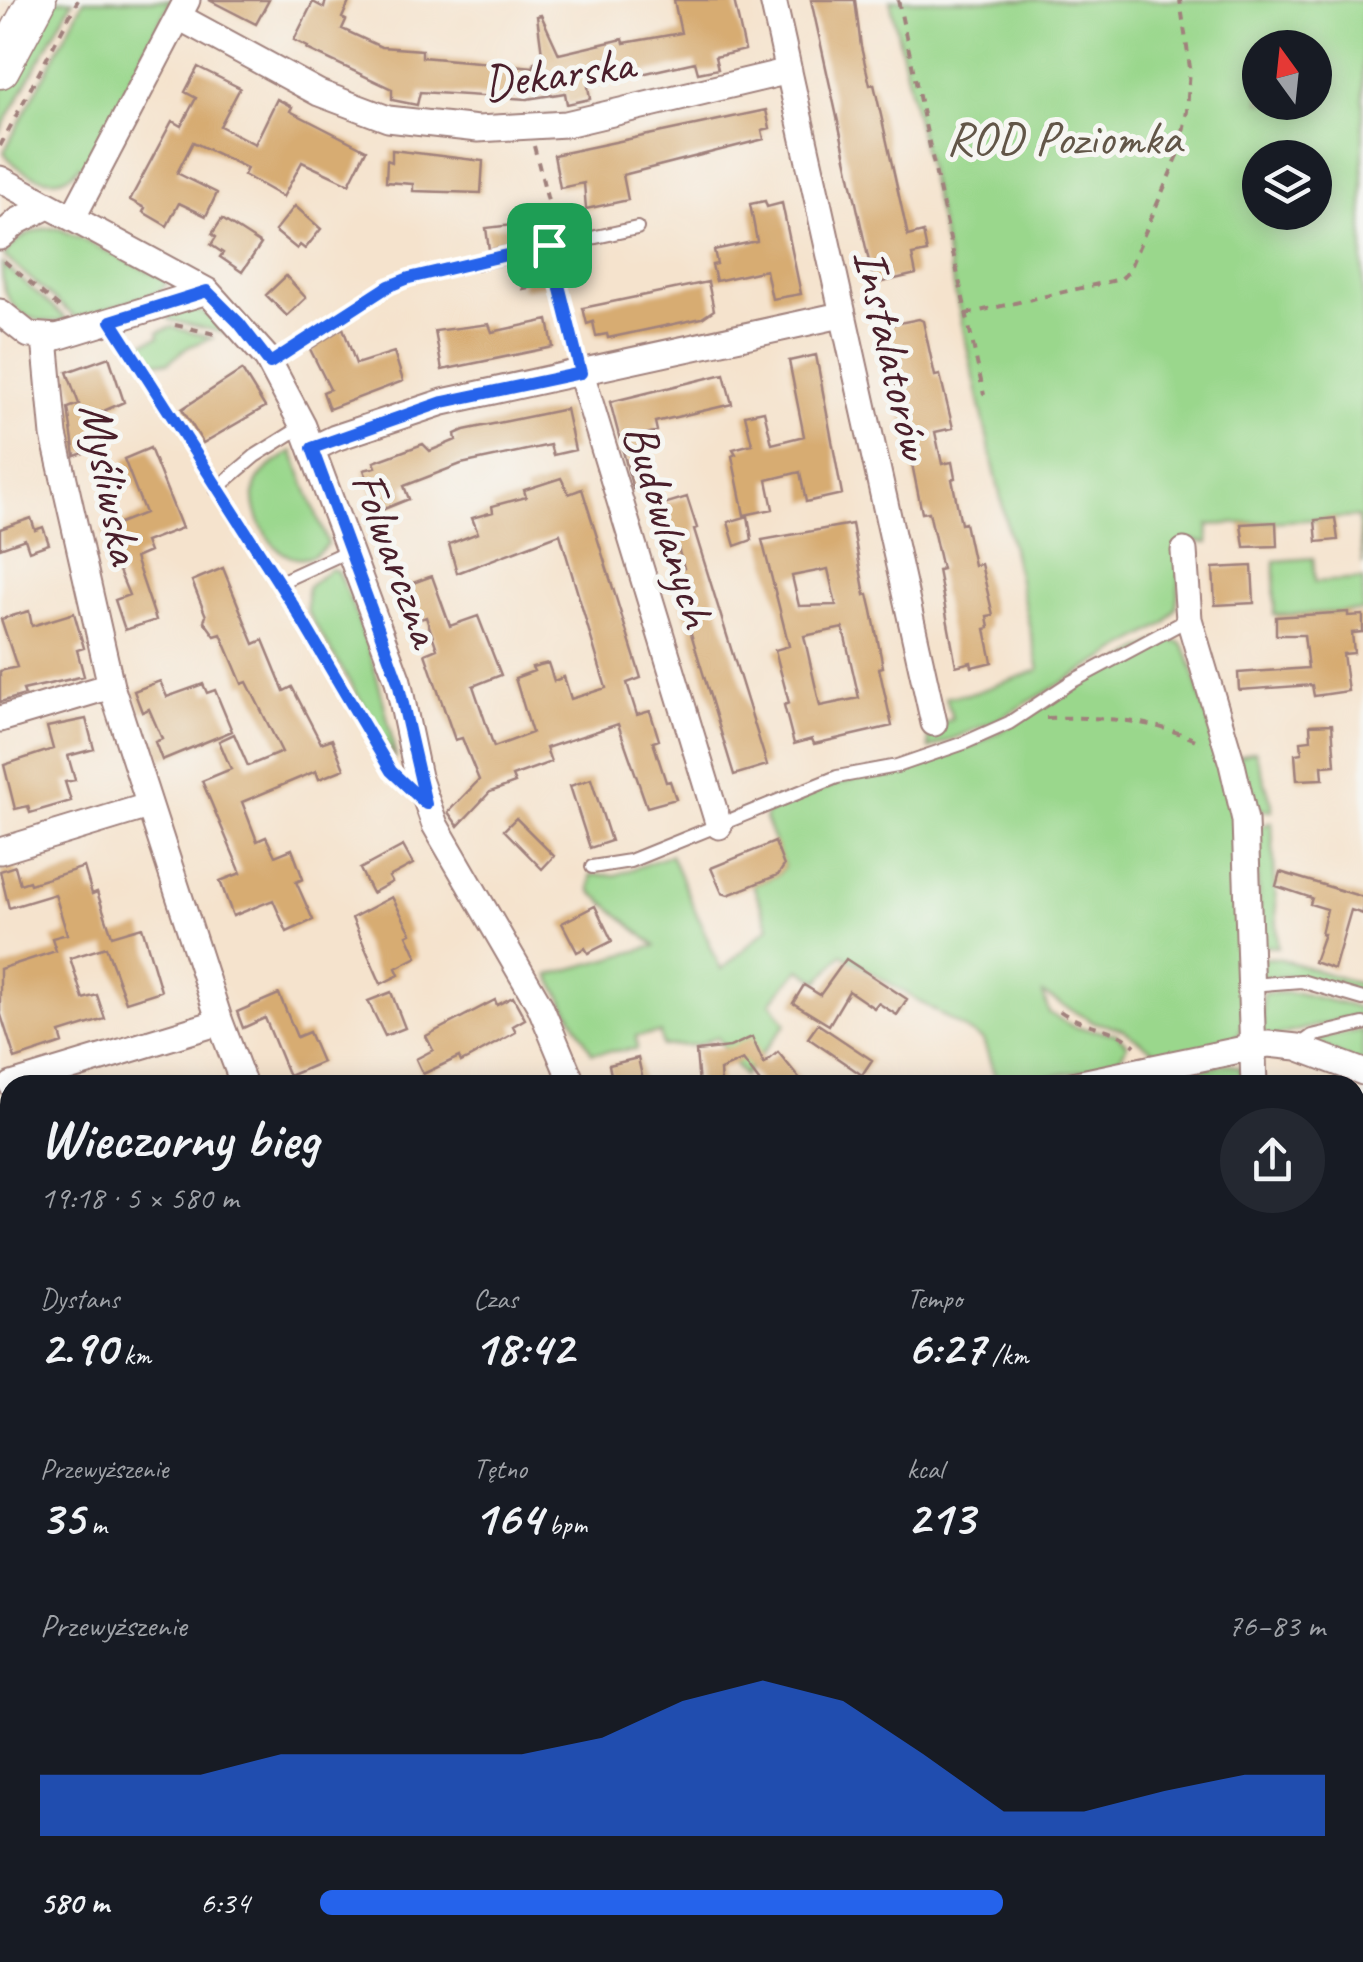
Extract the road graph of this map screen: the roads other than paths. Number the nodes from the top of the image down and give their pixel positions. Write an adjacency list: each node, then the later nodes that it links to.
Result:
1 (37, 0): 4 (main road)
2 (773, 0): 5 (street, Instalatorów)
3 (183, 8): 5 (street, Dekarska); 8 (street)
4 (0, 69)
5 (789, 71): 14 (street, Instalatorów)
6 (0, 180): 7 (street, Folwarczna)
7 (48, 206): 8 (street, Folwarczna); 10 (street)
8 (72, 217): 12 (street, Folwarczna)
9 (636, 228): 11 (lane)
10 (0, 238)
11 (554, 244): 17 (lane); 18 (lane, Budowlanych)
12 (207, 291): 15 (street); 17 (street, Folwarczna)
13 (0, 312): 16 (street)
14 (842, 315): 18 (street); 27 (street, Instalatorów)
15 (111, 321): 16 (street); 20 (lane)
16 (45, 338): 25 (street, Myśliwska)
17 (270, 363): 19 (street, Folwarczna)
18 (581, 373): 19 (street); 30 (street, Budowlanych)
19 (308, 437): 20 (lane); 21 (street, Folwarczna)
20 (216, 489): 23 (lane)
21 (350, 550): 23 (lane); 28 (street, Folwarczna)
22 (1184, 551): 24 (street)
23 (278, 583): 28 (lane)
24 (1189, 619): 30 (lane); 33 (street)
25 (111, 686): 26 (street); 29 (street, Myśliwska)
26 (0, 719)
27 (934, 723)
28 (426, 804): 42 (street, Folwarczna)
29 (148, 806): 31 (street); 35 (street, Myśliwska)
30 (719, 826): 32 (lane)
31 (0, 851)
32 (592, 866)
33 (1250, 986): 34 (lane); 38 (street)
34 (1363, 1000)
35 (220, 1022): 40 (street); 41 (street, Myśliwska)
36 (1363, 1024): 37 (lane)
37 (1297, 1046): 38 (street); 39 (street)
38 (1252, 1048): 43 (street); 44 (street)
39 (1363, 1072)
40 (44, 1075)
41 (240, 1075)
42 (569, 1075)
43 (1163, 1075)
44 (1253, 1075)

